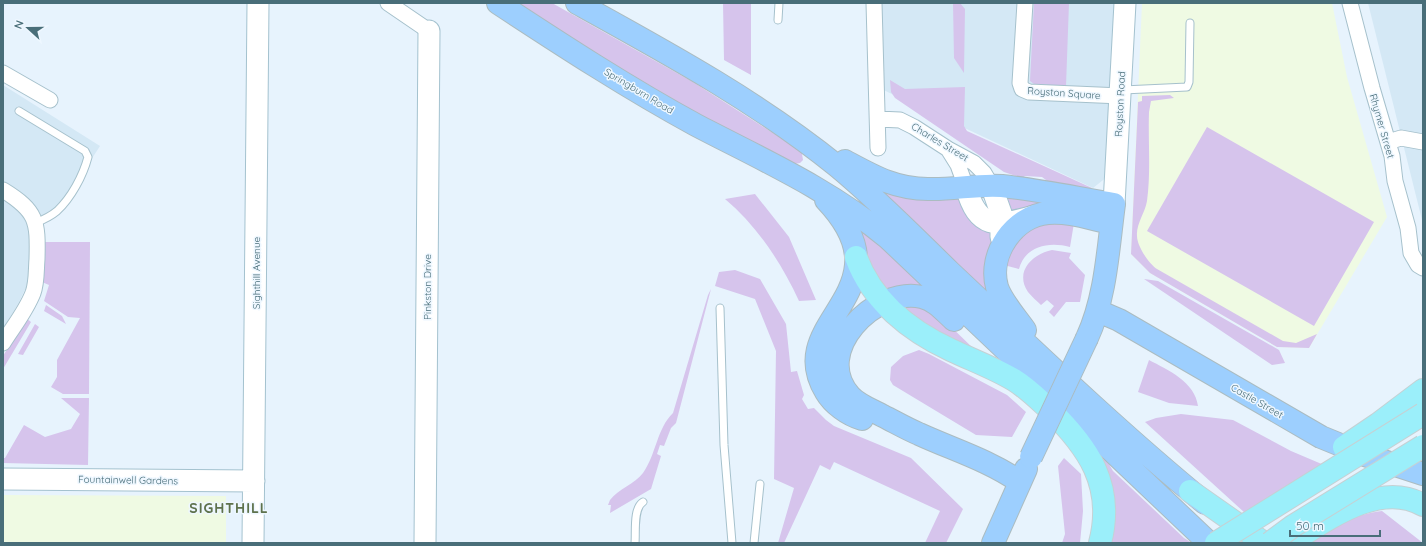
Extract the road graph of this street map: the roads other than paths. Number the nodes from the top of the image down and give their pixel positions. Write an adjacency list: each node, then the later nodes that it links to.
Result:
1 (258, 3): 47 (street, Sighthill Avenue)
2 (388, 3): 12 (street)
3 (498, 3): 23 (main road, Springburn Road)
4 (577, 3): 18 (main road)
5 (779, 3): 10 (lane)
6 (874, 3): 17 (street)
7 (1025, 3): 14 (street, Royston Square)
8 (1125, 3): 14 (street, Royston Road)
9 (1350, 3): 19 (street, Rhymer Street)
10 (778, 20)
11 (1190, 23): 14 (lane)
12 (430, 31): 54 (street, Pinkston Drive)
13 (3, 73): 15 (street)
14 (1121, 93): 28 (street, Royston Road)
15 (50, 100)
16 (19, 111): 30 (lane)
17 (878, 119): 21 (street); 22 (street, Charles Street)
18 (781, 125): 25 (main road); 39 (main road)
19 (1388, 142): 20 (street); 33 (street, Rhymer Street)
20 (1423, 142)
21 (878, 148)
22 (948, 149): 24 (street, Charles Street); 25 (street)
23 (786, 170): 32 (main road); 38 (main road)
24 (991, 185): 25 (main road); 28 (main road); 29 (street)
25 (966, 187): 29 (street)
26 (3, 190): 30 (street)
27 (1042, 214): 28 (main road); 29 (street); 31 (main road)
28 (1112, 214): 36 (main road)
29 (1002, 223): 31 (street)
30 (35, 224): 37 (street)
31 (1000, 250): 39 (main road)
32 (856, 257): 35 (highway); 42 (main road)
33 (1423, 268)
34 (720, 308): 56 (lane)
35 (884, 311): 38 (main road); 42 (main road); 59 (highway)
36 (1098, 311): 44 (main road, Castle Street); 48 (main road, bridge)
37 (4, 340)
38 (1013, 357): 60 (main road)
39 (1049, 366): 50 (main road)
40 (1423, 390): 44 (highway)
41 (1423, 414): 61 (highway, bridge)
42 (917, 434): 48 (main road)
43 (1423, 446): 64 (highway, bridge)
44 (1344, 447): 45 (main road, Castle Street)
45 (1423, 474)
46 (3, 479): 47 (street, Fountainwell Gardens)
47 (254, 481): 53 (street, Sighthill Avenue)
48 (1020, 482): 58 (main road)
49 (760, 484): 57 (lane)
50 (1190, 491): 62 (main road); 63 (highway)
51 (643, 502): 55 (lane)
52 (1423, 506): 65 (highway)
53 (253, 543)
54 (425, 543)
55 (635, 543)
56 (732, 543)
57 (754, 543)
58 (993, 543)
59 (1100, 543)
60 (1209, 543)
61 (1216, 543)
62 (1254, 543)
63 (1264, 543)
64 (1270, 543)
65 (1290, 543)

